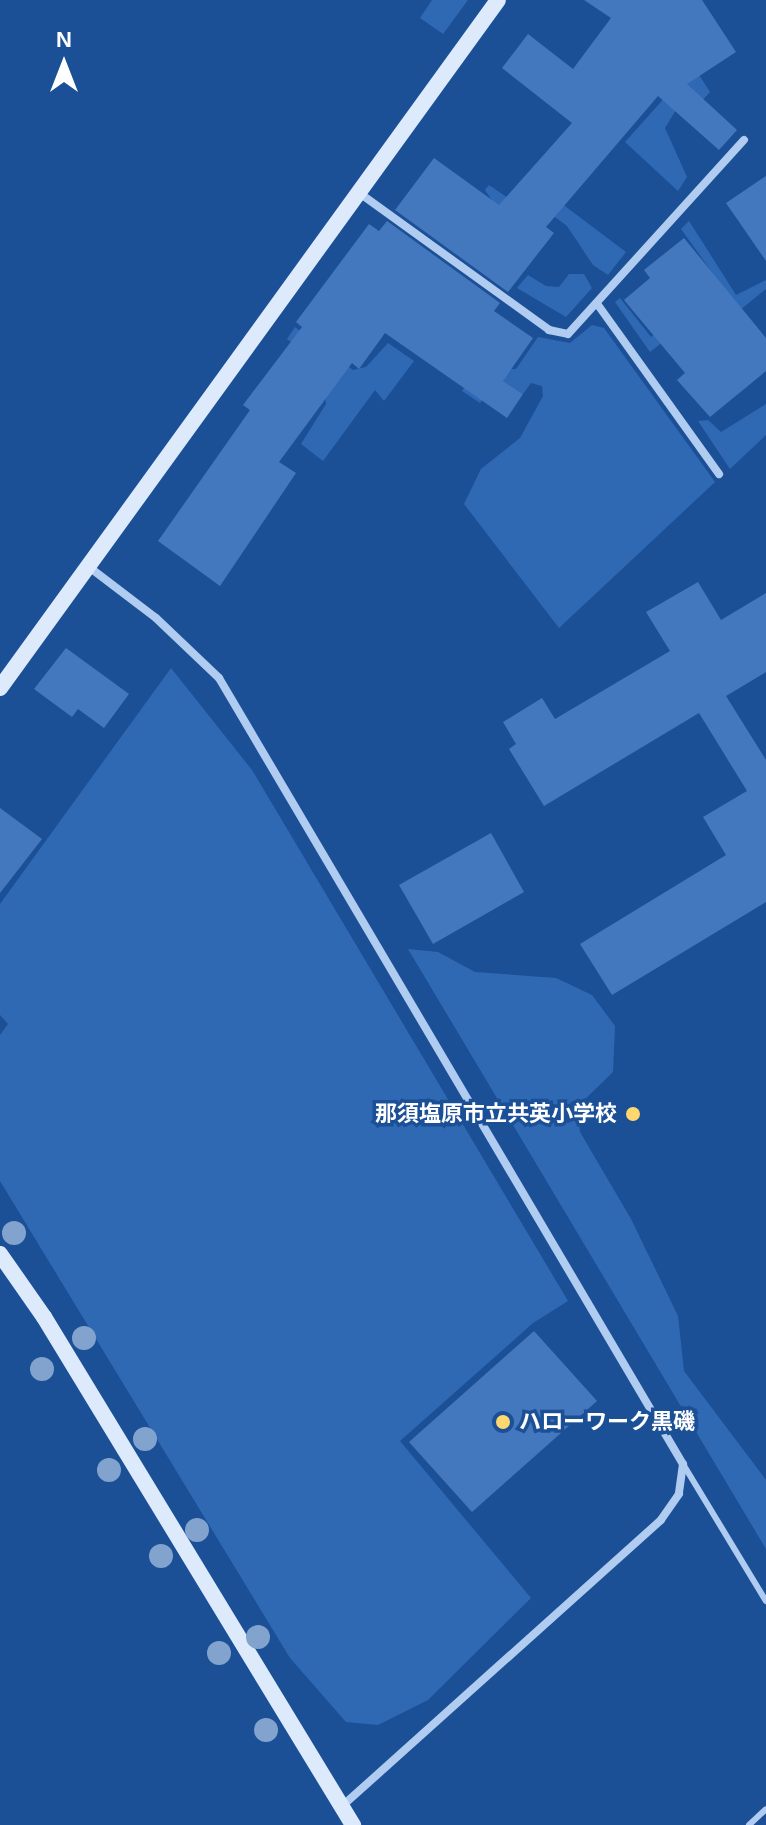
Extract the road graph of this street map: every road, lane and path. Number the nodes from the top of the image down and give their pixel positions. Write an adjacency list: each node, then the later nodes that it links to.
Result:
1 (498, 0): 3 (street)
2 (744, 140): 4 (street)
3 (357, 191): 4 (street); 6 (street)
4 (598, 305): 5 (street)
5 (719, 474)
6 (89, 567): 7 (street); 9 (street)
7 (0, 688)
8 (0, 1254): 11 (street)
9 (683, 1464): 10 (lane); 11 (street)
10 (766, 1601)
11 (342, 1806): 13 (street)
12 (766, 1809): 14 (lane)
13 (353, 1825)
14 (749, 1825)

